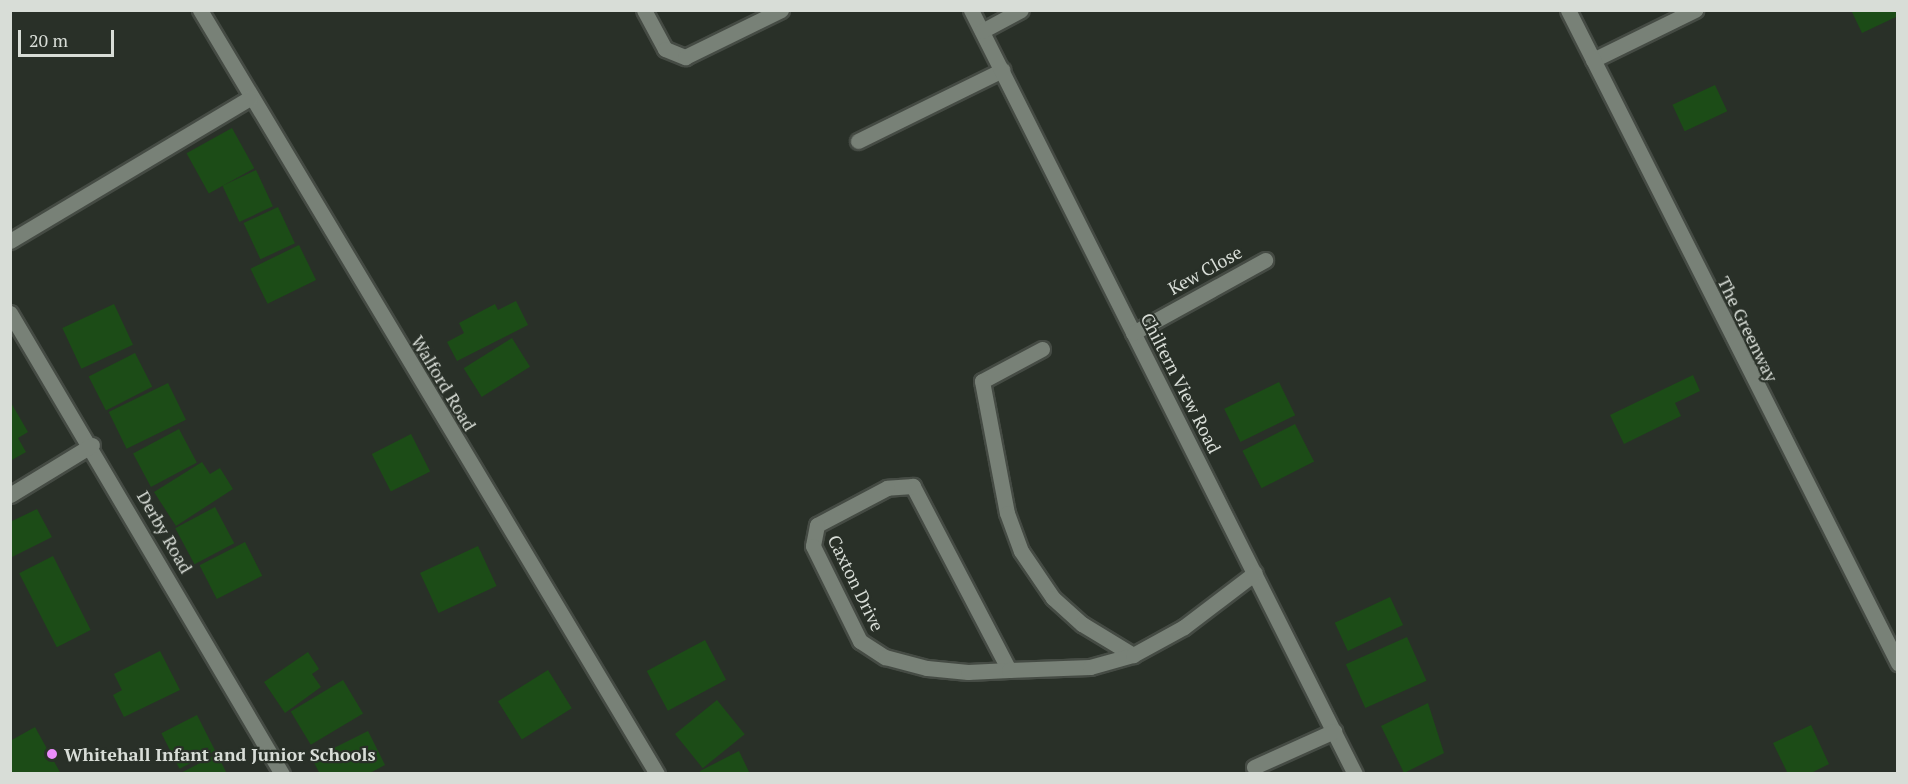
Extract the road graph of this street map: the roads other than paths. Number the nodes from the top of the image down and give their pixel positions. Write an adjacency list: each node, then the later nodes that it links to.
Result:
1 (200, 10): 11 (street, Walford Road)
2 (644, 10): 3 (street)
3 (781, 10)
4 (971, 10): 8 (street, Chiltern View Road)
5 (1021, 10): 8 (street)
6 (1568, 10): 9 (street, The Greenway)
7 (1695, 10): 9 (street)
8 (982, 31): 10 (street, Chiltern View Road)
9 (1593, 60): 22 (street, The Greenway)
10 (1002, 70): 12 (street); 16 (street, Chiltern View Road)
11 (250, 98): 13 (street); 27 (street, Walford Road)
12 (858, 141)
13 (10, 241)
14 (1265, 260): 16 (street, Kew Close)
15 (10, 313): 18 (street, Derby Road)
16 (1133, 333): 20 (street, Chiltern View Road)
17 (1042, 349): 21 (street)
18 (92, 445): 19 (street); 26 (street, Derby Road)
19 (10, 495)
20 (1255, 573): 21 (street, Caxton Drive); 24 (street, Chiltern View Road)
21 (1133, 655): 23 (street, Caxton Drive)
22 (1898, 663)
23 (1009, 670): 23 (street, Caxton Drive)
24 (1334, 731): 25 (street); 28 (street, Chiltern View Road)
25 (1254, 767)
26 (282, 774)
27 (657, 774)
28 (1355, 774)

